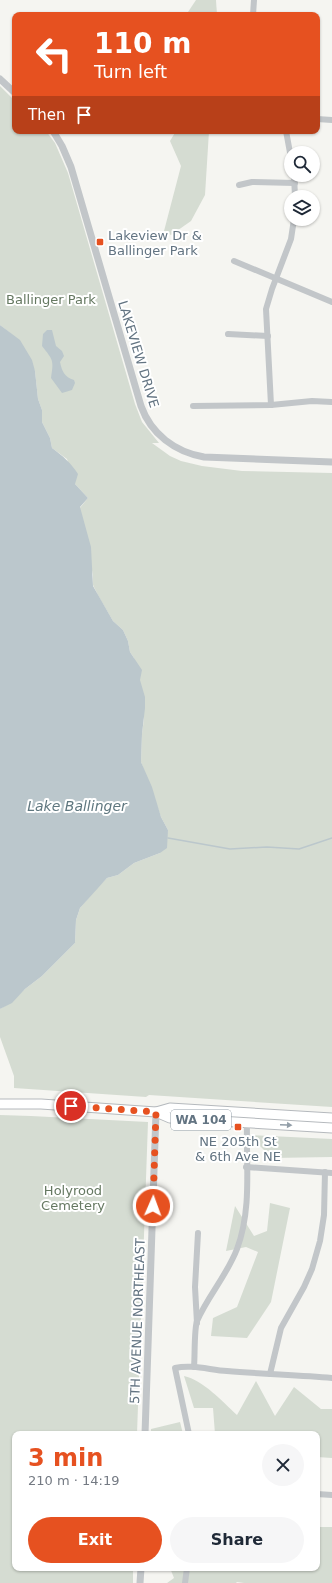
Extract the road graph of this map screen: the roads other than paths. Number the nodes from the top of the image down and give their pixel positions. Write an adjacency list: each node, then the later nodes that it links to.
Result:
1 (254, 0): 2 (street)
2 (253, 12)
3 (0, 79): 4 (street)
4 (12, 90)
5 (320, 119): 6 (street)
6 (332, 120)
7 (55, 134): 22 (street, LAKEVIEW DRIVE)
8 (287, 134): 9 (street)
9 (289, 146)
10 (295, 183): 11 (street); 12 (street)
11 (239, 185)
12 (295, 190)
13 (293, 226): 15 (street)
14 (234, 261): 15 (street)
15 (277, 278): 16 (street); 18 (street)
16 (332, 302)
17 (228, 334): 18 (street)
18 (268, 336): 20 (street)
19 (332, 402): 20 (street)
20 (271, 405): 21 (street)
21 (193, 406)
22 (332, 462)
23 (0, 1104): 25 (main road, WA 104)
24 (222, 1111): 25 (main road, WA 104); 26 (main road, WA 104); 28 (main road)
25 (156, 1112): 28 (main road, WA 104); 38 (street, 5TH AVENUE NORTHEAST)
26 (261, 1114): 27 (main road, WA 104); 28 (main road)
27 (332, 1118)
28 (247, 1123): 29 (main road, WA 104, one-way to 29); 30 (street)
29 (332, 1128)
30 (246, 1167): 31 (street); 34 (street)
31 (325, 1172): 32 (street); 36 (street)
32 (332, 1173)
33 (198, 1233): 34 (street)
34 (197, 1323): 35 (street)
35 (194, 1367): 36 (street); 39 (street)
36 (270, 1374): 37 (street)
37 (332, 1378)
38 (145, 1431)
39 (188, 1431)
40 (320, 1494): 41 (street)
41 (332, 1495)
42 (140, 1571): 44 (street)
43 (187, 1571): 45 (street)
44 (140, 1583)
45 (185, 1583)

